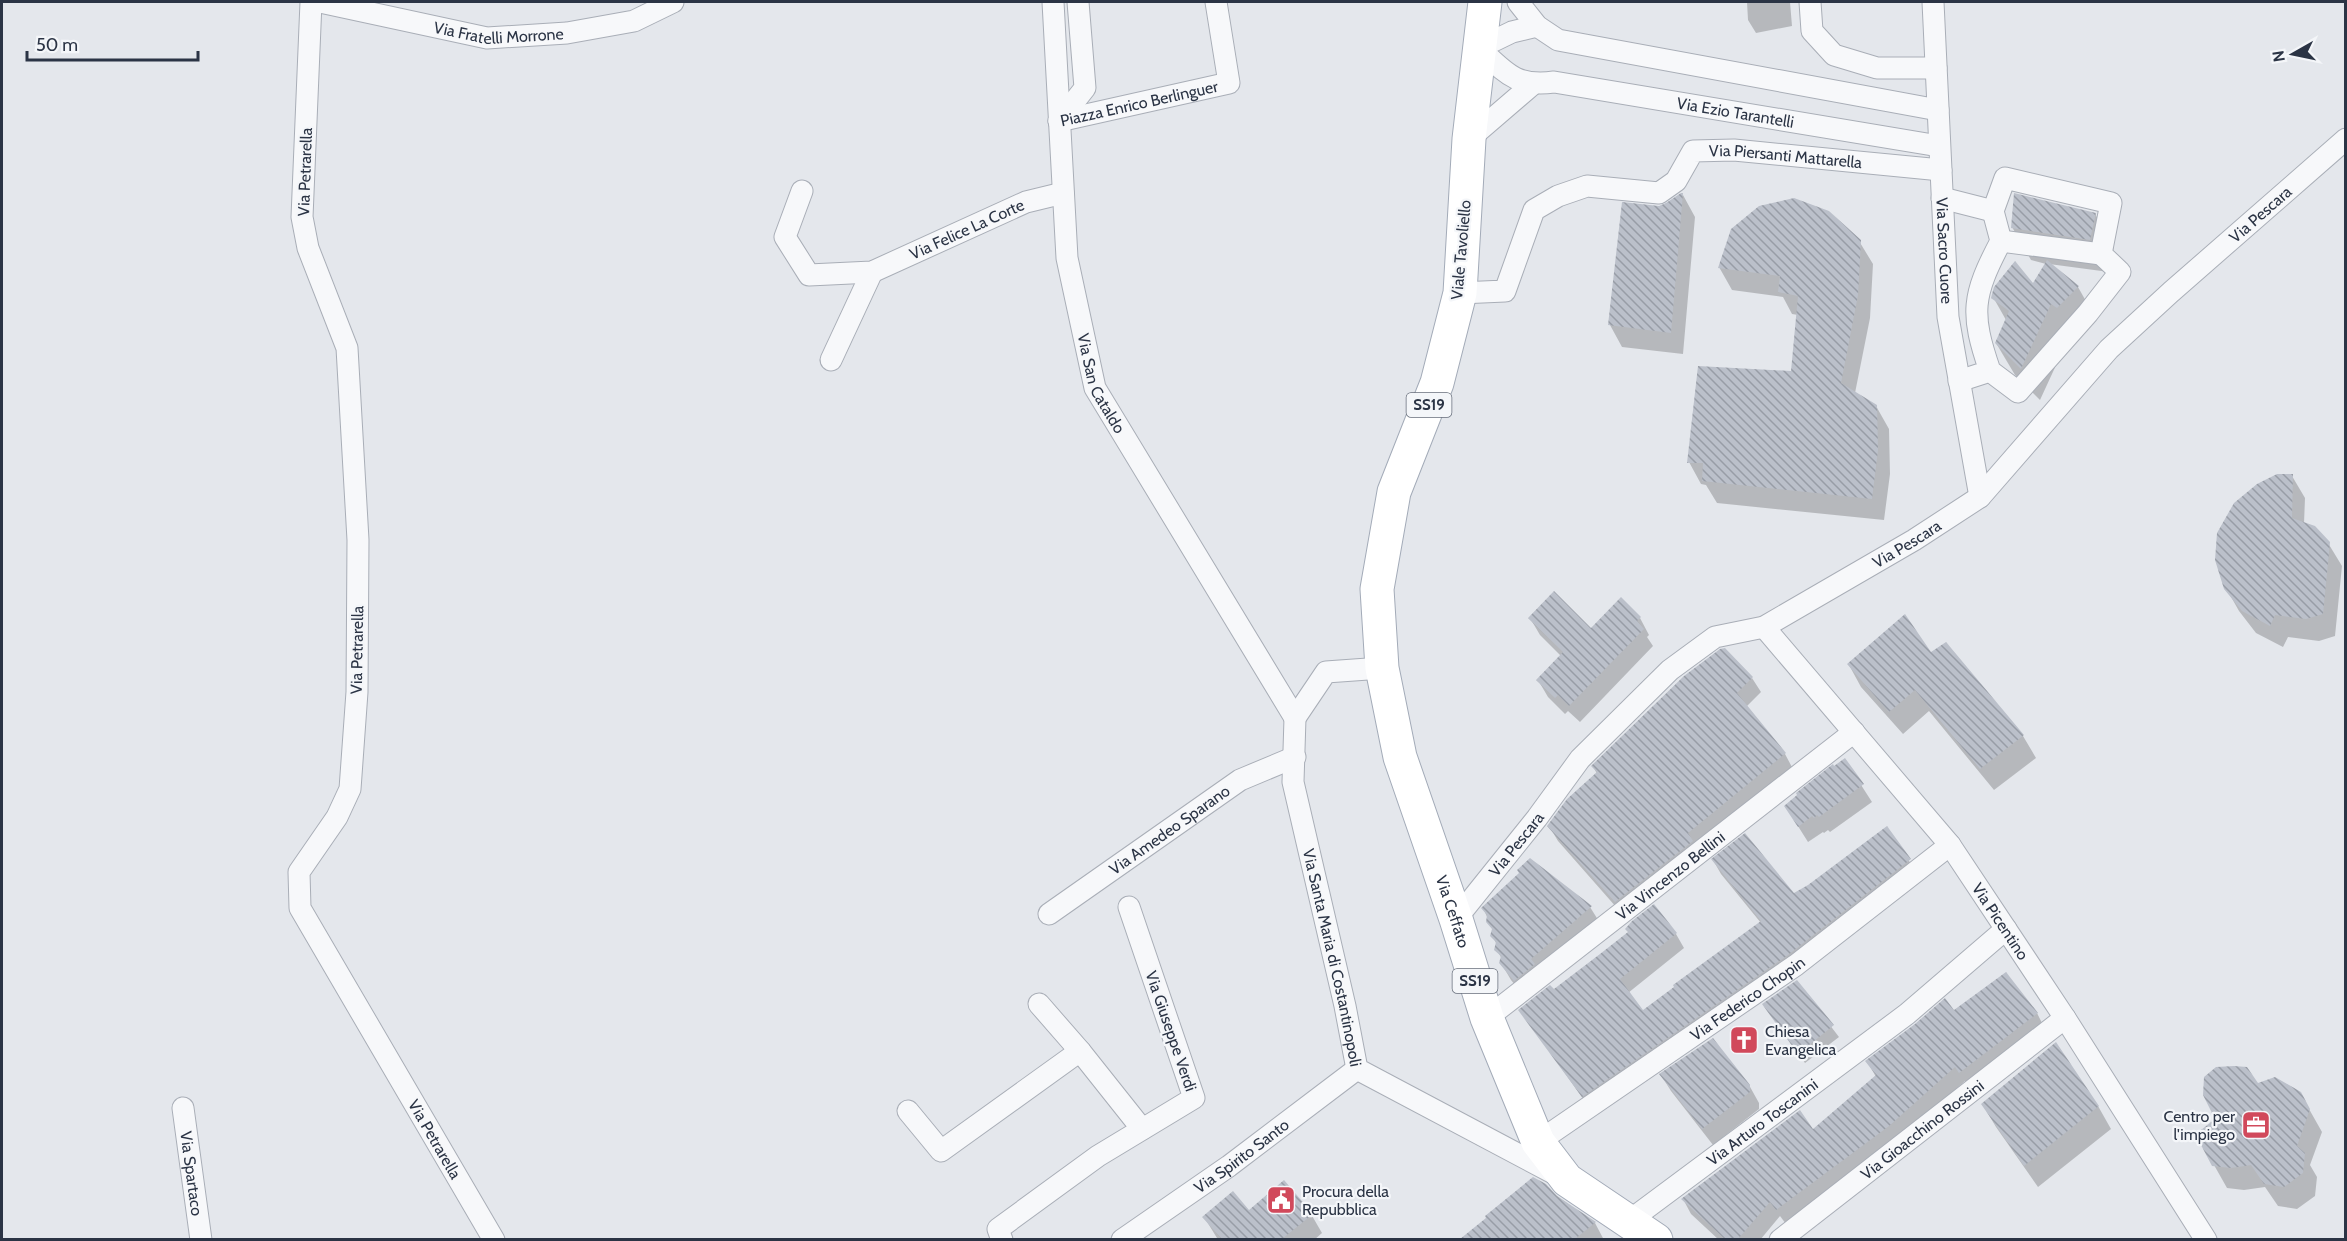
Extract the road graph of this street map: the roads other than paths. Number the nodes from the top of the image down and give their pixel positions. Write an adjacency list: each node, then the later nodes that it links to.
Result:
1 (311, 2): 56 (street, Via Petrarella)
2 (320, 2): 3 (street, Via Fratelli Morrone)
3 (673, 2)
4 (1053, 2): 16 (street, Via San Cataldo)
5 (1078, 2): 16 (street, Piazza Enrico Berlinguer)
6 (1216, 2): 16 (street, Piazza Enrico Berlinguer)
7 (1485, 2): 12 (main road, Viale Tavoliello / SS19)
8 (1518, 2): 11 (street)
9 (1810, 2): 13 (street)
10 (1933, 2): 13 (street, Via Sacro Cuore)
11 (1537, 26): 12 (street); 15 (street)
12 (1479, 48): 14 (street, Via Ezio Tarantelli); 17 (main road, Viale Tavoliello / SS19)
13 (1936, 68): 15 (street, Via Sacro Cuore)
14 (1533, 84): 17 (street); 19 (street, Via Ezio Tarantelli)
15 (1938, 110): 19 (street, Via Sacro Cuore)
16 (1059, 121): 22 (street, Via San Cataldo)
17 (1469, 139): 28 (main road, Viale Tavoliello / SS19)
18 (2346, 139): 32 (street, Via Pescara)
19 (1940, 146): 20 (street, Via Sacro Cuore)
20 (1941, 170): 23 (street, Via Sacro Cuore); 28 (street, Via Piersanti Mattarella)
21 (802, 191): 27 (street, Via Felice La Corte)
22 (1063, 193): 27 (street, Via Felice La Corte); 35 (street, Via San Cataldo)
23 (1942, 198): 24 (street); 31 (street, Via Sacro Cuore)
24 (1994, 211): 25 (street); 26 (street)
25 (2001, 242): 26 (street); 30 (street)
26 (2101, 254): 30 (street)
27 (872, 272): 29 (street)
28 (1460, 293): 34 (main road, Viale Tavoliello / SS19)
29 (831, 360)
30 (1990, 371): 31 (street)
31 (1959, 381): 32 (street, Via Sacro Cuore)
32 (1980, 497): 33 (street, Via Pescara)
33 (1764, 627): 36 (street, Via Picentino); 41 (street, Via Pescara)
34 (1382, 668): 35 (street); 41 (main road, Via Ceffato / SS19)
35 (1294, 718): 37 (street, Via Santa Maria di Costantinopoli)
36 (1854, 732): 38 (street, Via Picentino); 44 (street, Via Vincenzo Bellini)
37 (1295, 758): 40 (street, Via Amedeo Sparano); 47 (street, Via Santa Maria di Costantinopoli)
38 (1950, 845): 42 (street, Via Picentino); 51 (street, Via Federico Chopin)
39 (1129, 907): 50 (street, Via Giuseppe Verdi)
40 (1049, 914)
41 (1456, 919): 44 (main road, Via Ceffato / SS19)
42 (2007, 929): 45 (street, Via Picentino); 53 (street, Via Arturo Toscanini)
43 (1039, 1004): 46 (street)
44 (1487, 1018): 51 (main road, Via Ceffato / SS19)
45 (2065, 1018): 58 (street, Via Gioacchino Rossini); 59 (street, Via Picentino)
46 (1080, 1051): 49 (street); 50 (street)
47 (1357, 1069): 52 (street, Via Santa Maria di Costantinopoli); 54 (street, Via Spirito Santo)
48 (183, 1108): 55 (street, Via Spartaco)
49 (908, 1111)
50 (1142, 1129): 57 (street, Via Giuseppe Verdi)
51 (1538, 1142): 52 (main road, Via Ceffato / SS19)
52 (1567, 1180): 53 (main road, Via Ceffato / SS19)
53 (1643, 1234)
54 (1130, 1237)
55 (201, 1239)
56 (494, 1239)
57 (1002, 1239)
58 (1779, 1239)
59 (2206, 1239)

